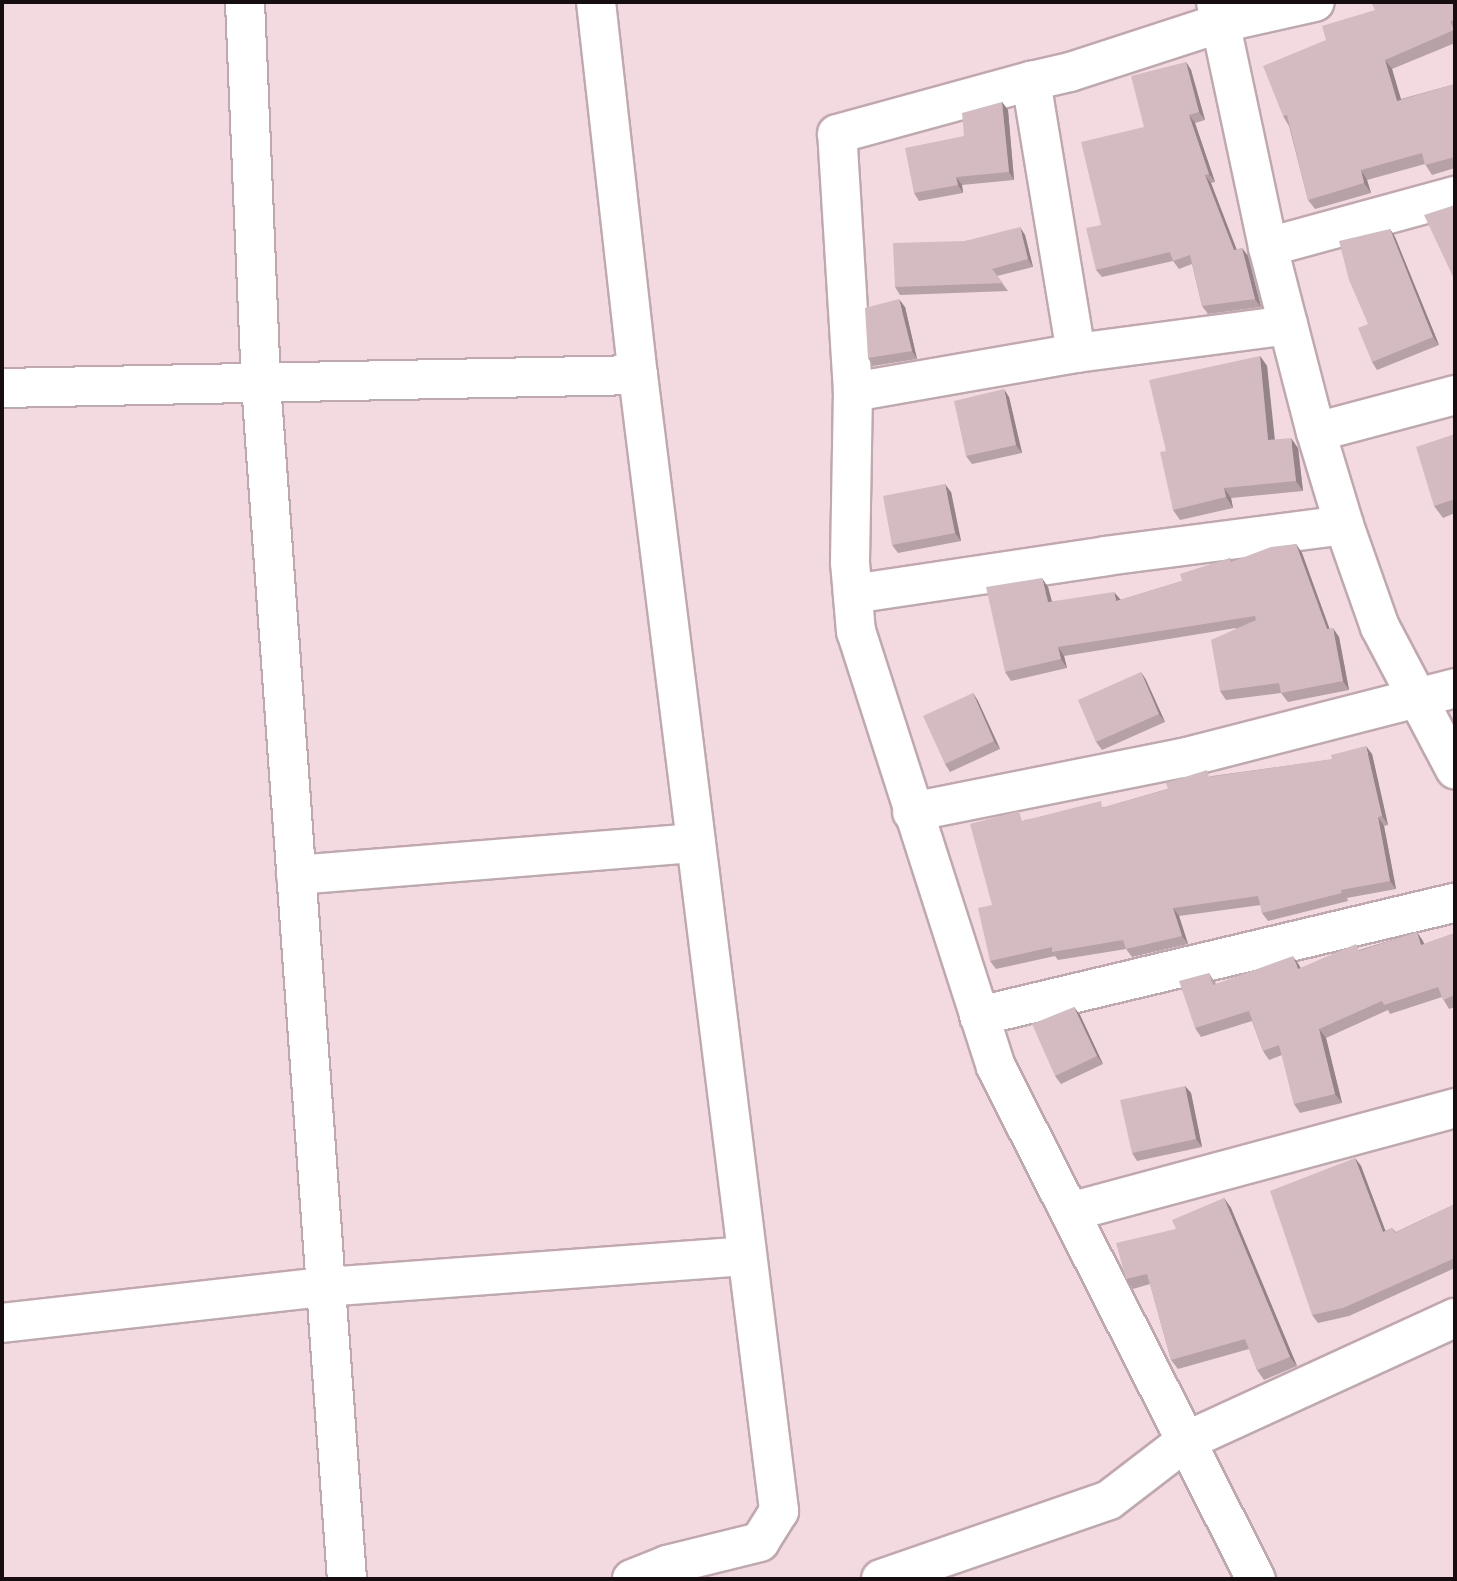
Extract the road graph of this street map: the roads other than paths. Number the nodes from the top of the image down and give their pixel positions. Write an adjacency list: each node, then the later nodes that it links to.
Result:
1 (245, 2): 11 (street)
2 (596, 2): 10 (street)
3 (1315, 2): 4 (street)
4 (1219, 13): 5 (street); 7 (street)
5 (1031, 81): 9 (street); 13 (street)
6 (1455, 196): 7 (street)
7 (1268, 247): 8 (street)
8 (1288, 325): 9 (street); 15 (street)
9 (1076, 353): 13 (street)
10 (638, 374): 11 (street); 22 (street)
11 (261, 383): 12 (street); 23 (street)
12 (2, 388)
13 (852, 392): 17 (street)
14 (1455, 395): 15 (street)
15 (1316, 432): 16 (street)
16 (1344, 525): 17 (street); 19 (street)
17 (853, 594): 21 (street)
18 (1455, 688): 19 (street)
19 (1417, 697): 20 (street); 21 (street)
20 (1455, 769)
21 (912, 812): 25 (street)
22 (696, 843): 23 (street); 28 (street)
23 (296, 874): 29 (street)
24 (1455, 903): 25 (street)
25 (979, 1016): 27 (street)
26 (1455, 1108): 27 (street)
27 (1070, 1212): 32 (street)
28 (747, 1256): 29 (street); 34 (street)
29 (325, 1287): 31 (street); 33 (street)
30 (1455, 1318): 32 (street)
31 (2, 1323)
32 (1186, 1441): 35 (street); 36 (street)
33 (347, 1579)
34 (632, 1579)
35 (881, 1579)
36 (1256, 1579)

